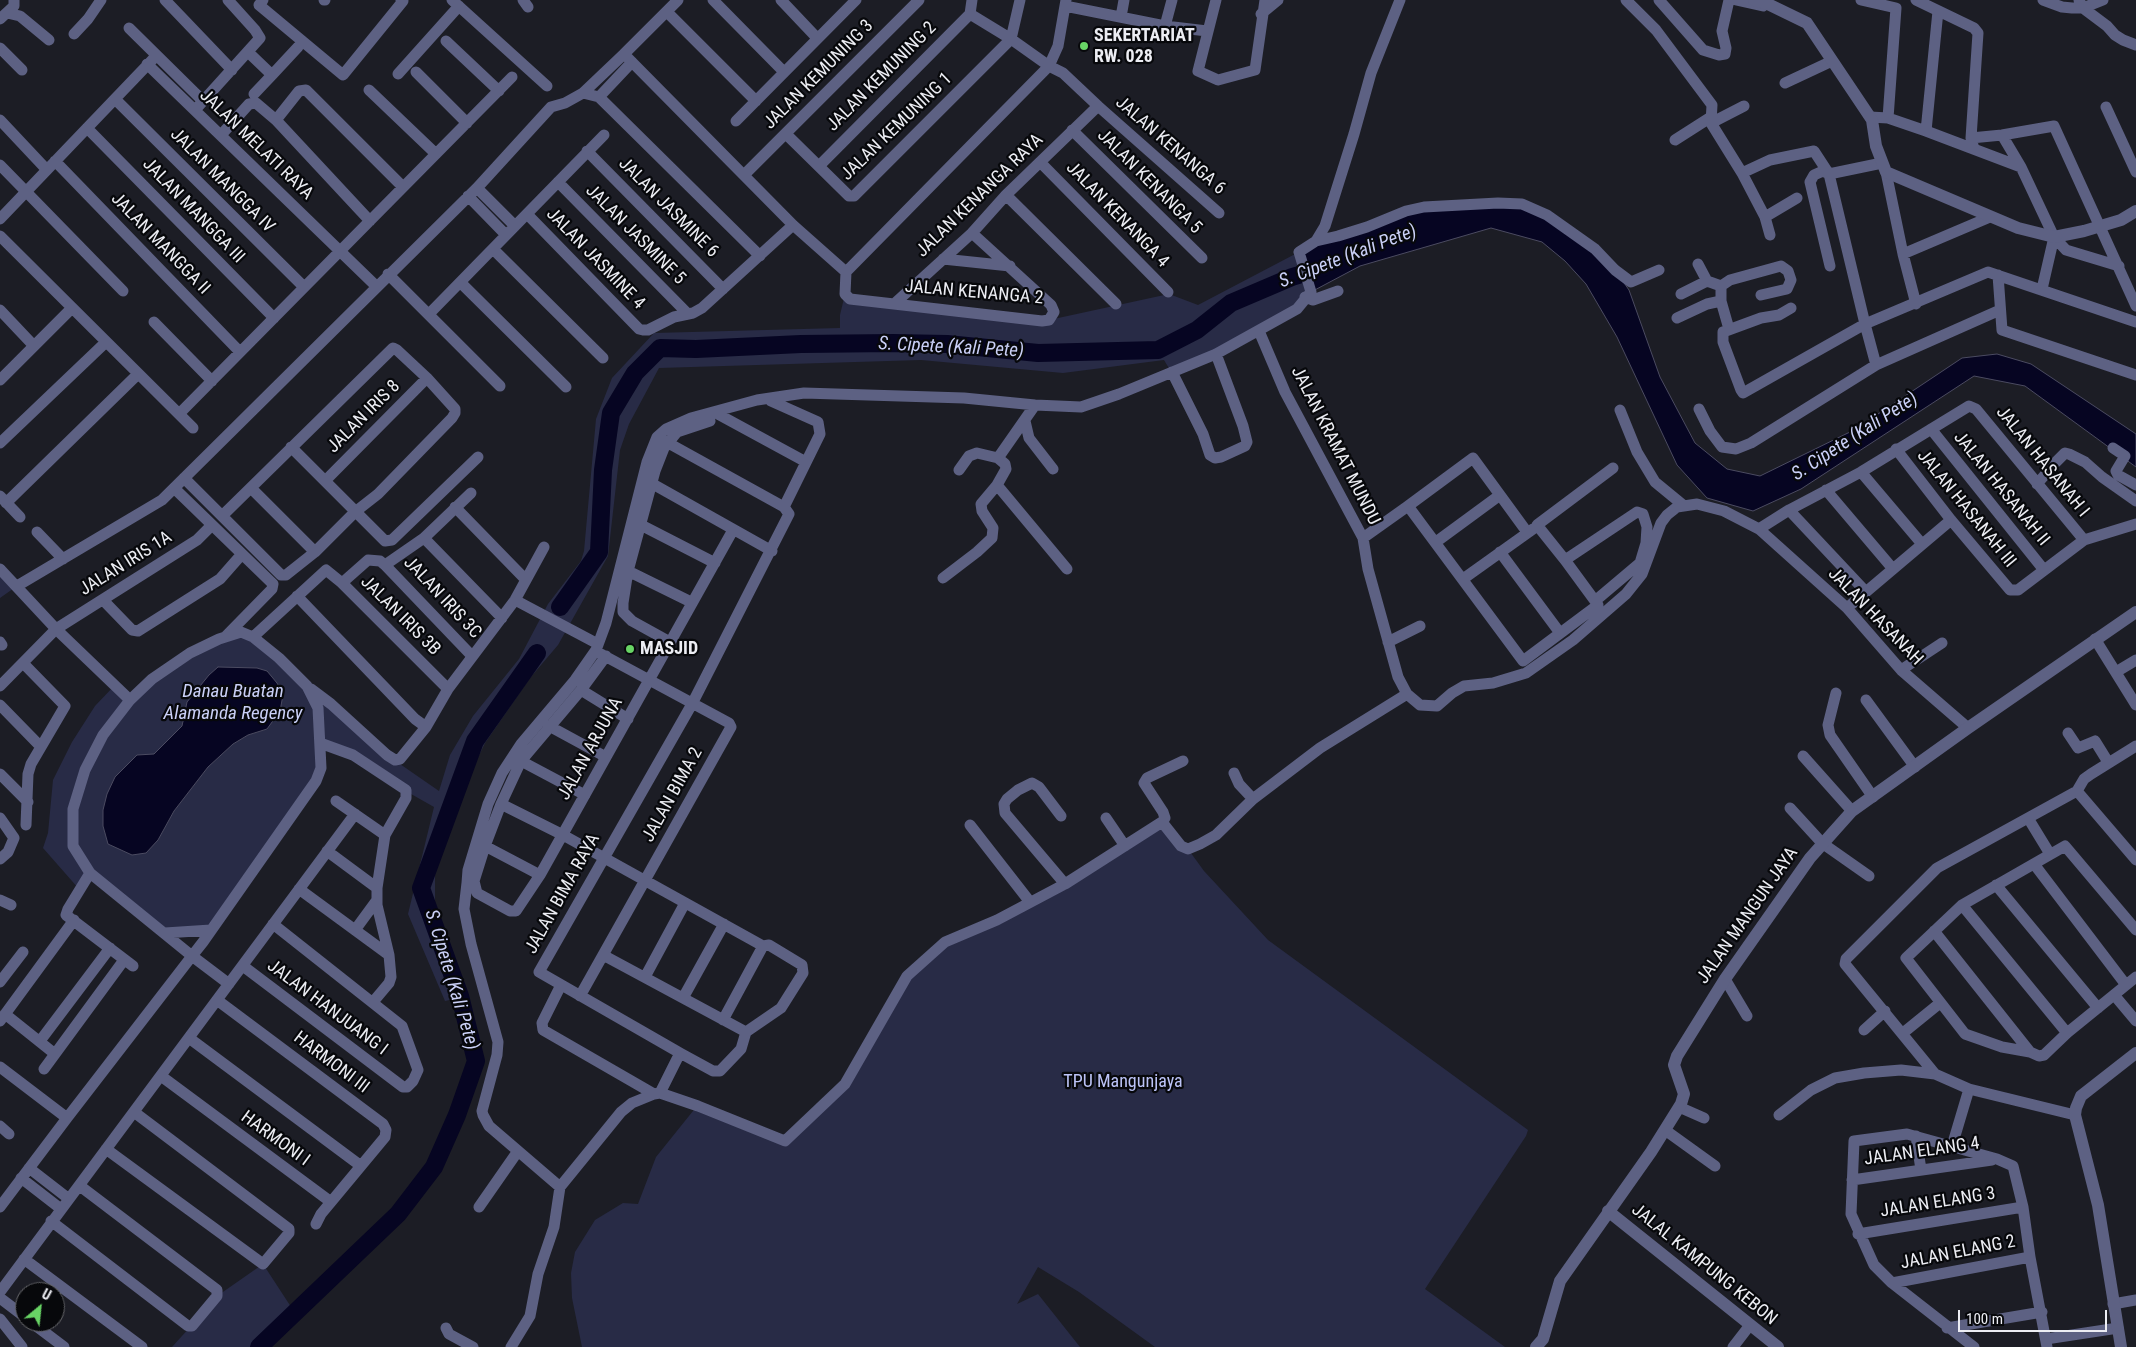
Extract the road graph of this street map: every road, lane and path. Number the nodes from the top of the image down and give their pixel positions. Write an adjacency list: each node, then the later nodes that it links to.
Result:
1 (14, 0): 38 (street)
2 (101, 0): 43 (street)
3 (164, 0): 58 (street)
4 (228, 0): 51 (street)
5 (263, 0): 6 (street)
6 (402, 0)
7 (678, 0): 35 (street)
8 (713, 0): 60 (street)
9 (781, 0): 44 (street)
10 (919, 0): 87 (street, JALAN KEMUNING 3)
11 (972, 0): 36 (street)
12 (1020, 0): 45 (street)
13 (1124, 0): 39 (street)
14 (1172, 0): 40 (street)
15 (1216, 0): 42 (street)
16 (1264, 0): 37 (street)
17 (1278, 0): 37 (street)
18 (1400, 0): 127 (street)
19 (1626, 0): 81 (street)
20 (1659, 0): 21 (street)
21 (1729, 0)
22 (1736, 0): 33 (street)
23 (1754, 0): 33 (street)
24 (1861, 0): 31 (street)
25 (1916, 0): 34 (street)
26 (2043, 0): 32 (street)
27 (2103, 0): 32 (street)
28 (851, 1): 44 (street)
29 (456, 3): 61 (street); 65 (street)
30 (1065, 3): 39 (street); 56 (street)
31 (1899, 4): 78 (street)
32 (2081, 4): 48 (street)
33 (1782, 10): 54 (street)
34 (1938, 11): 86 (street); 92 (street)
35 (667, 12): 53 (street); 72 (street)
36 (970, 14): 45 (street); 98 (street, JALAN KEMUNING 2)
37 (1261, 14): 42 (street)
38 (3, 16): 46 (street)
39 (1121, 17): 40 (street)
40 (1165, 26): 42 (street)
41 (129, 28): 52 (street)
42 (1208, 31)
43 (74, 34)
44 (817, 38): 60 (street)
45 (1011, 39): 56 (street); 98 (street, JALAN KEMUNING 1)
46 (49, 40)
47 (446, 41): 67 (street)
48 (2136, 45)
49 (298, 47): 62 (street)
50 (0, 48): 57 (street)
51 (248, 52): 58 (street); 62 (street)
52 (156, 56): 55 (street); 73 (street)
53 (628, 58): 68 (street); 70 (street); 105 (street)
54 (1832, 60): 64 (street); 77 (street)
55 (148, 64): 71 (street); 73 (street, JALAN MELATI RAYA)
56 (1049, 66): 74 (street); 139 (street)
57 (22, 70)
58 (232, 70): 73 (street)
59 (416, 72): 83 (street)
60 (784, 72): 72 (street)
61 (398, 74)
62 (272, 75): 69 (street)
63 (512, 77): 67 (street)
64 (1785, 83)
65 (547, 86)
66 (369, 90): 94 (street)
67 (499, 91): 83 (street)
68 (583, 92): 70 (street); 109 (street)
69 (254, 94)
70 (599, 97): 131 (street)
71 (115, 99): 84 (street); 146 (street, JALAN MANGGA IV)
72 (756, 100): 82 (street)
73 (199, 105): 88 (street, JALAN MELATI RAYA)
74 (1098, 106): 85 (street, JALAN KENANGA RAYA); 113 (street, JALAN KENANGA 6)
75 (1744, 106): 81 (street)
76 (2106, 107): 102 (street)
77 (1870, 117): 78 (street); 99 (street)
78 (1888, 118): 86 (street)
79 (0, 120): 101 (street)
80 (276, 120): 88 (street); 107 (street); 118 (street)
81 (1711, 120): 91 (street); 103 (street)
82 (736, 121)
83 (467, 123): 94 (street)
84 (87, 128): 95 (street); 166 (street, JALAN MANGGA III)
85 (1072, 130): 96 (street, JALAN KENANGA RAYA); 132 (street, JALAN KENANGA 5)
86 (1926, 130): 92 (street)
87 (786, 134): 98 (street, JALAN KEMUNING 1); 105 (street, JALAN KEMUNING 3)
88 (221, 135): 129 (street, JALAN MELATI RAYA)
89 (604, 135): 93 (street)
90 (2002, 136): 92 (street); 100 (street); 121 (street)
91 (1675, 140)
92 (1972, 144): 100 (street)
93 (587, 151): 106 (street); 147 (street, JALAN JASMINE 6)
94 (436, 154): 107 (street)
95 (56, 161): 101 (street); 175 (street, JALAN MANGGA II)
96 (1040, 162): 110 (street, JALAN KENANGA RAYA); 150 (street, JALAN KENANGA 4)
97 (0, 165): 108 (street)
98 (820, 165)
99 (1884, 167): 104 (street); 116 (street); 130 (street)
100 (2021, 167): 126 (street)
101 (47, 170): 108 (street)
102 (2136, 172)
103 (1742, 173): 104 (street); 115 (street)
104 (1829, 174): 136 (street); 170 (street)
105 (744, 175): 119 (street)
106 (558, 182): 114 (street); 165 (street, JALAN JASMINE 5)
107 (403, 188): 118 (street)
108 (27, 191): 117 (street); 149 (street)
109 (472, 192): 120 (street); 125 (street); 140 (street)
110 (1006, 195): 122 (street, JALAN KENANGA RAYA); 157 (street)
111 (1797, 198): 115 (street)
112 (2136, 211): 121 (street)
113 (1219, 213)
114 (526, 214): 120 (street); 165 (street, JALAN JASMINE 4)
115 (1765, 217): 123 (street)
116 (1990, 217): 126 (street); 130 (street)
117 (0, 219)
118 (370, 220): 129 (street)
119 (793, 225): 131 (street); 139 (street)
120 (515, 226): 125 (street)
121 (2101, 226): 126 (street); 137 (street)
122 (972, 233): 133 (street, JALAN KENANGA RAYA); 135 (street, JALAN KENANGA 2)
123 (1770, 235)
124 (0, 236): 160 (street)
125 (506, 236): 128 (street)
126 (2054, 237): 137 (street); 148 (street)
127 (1316, 240): 138 (street); 153 (street)
128 (493, 249): 143 (street); 177 (street)
129 (341, 250): 144 (street, JALAN MELATI RAYA); 146 (street)
130 (1903, 254): 158 (street)
131 (760, 256): 147 (street)
132 (1202, 258)
133 (944, 259): 135 (street); 156 (street, JALAN KENANGA RAYA)
134 (1698, 264): 142 (street)
135 (1010, 266): 156 (street, JALAN KENANGA 2)
136 (1830, 266)
137 (2119, 266): 159 (street)
138 (1660, 270)
139 (846, 272): 156 (street)
140 (388, 274): 144 (street); 164 (street)
141 (1998, 275): 148 (street); 158 (street); 163 (street)
142 (1707, 281): 145 (street); 152 (street)
143 (461, 282): 164 (street); 186 (street)
144 (376, 286): 209 (street)
145 (1721, 286): 154 (street); 155 (street)
146 (304, 287): 166 (street)
147 (723, 289): 165 (street)
148 (2042, 289): 169 (street)
149 (123, 291)
150 (1168, 292)
151 (1338, 292): 153 (street)
152 (1681, 294)
153 (1308, 295): 172 (street)
154 (1761, 295)
155 (1721, 300): 167 (street); 171 (street)
156 (894, 304)
157 (1116, 304)
158 (1916, 304): 170 (street)
159 (2136, 306)
160 (72, 308): 173 (street); 174 (street)
161 (1791, 308): 171 (street)
162 (0, 310): 174 (street)
163 (2000, 310): 178 (street); 181 (street)
164 (428, 314): 185 (street)
165 (688, 314)
166 (274, 318): 175 (street)
167 (1677, 318)
168 (154, 322): 184 (street)
169 (2136, 322)
170 (1864, 324): 171 (street); 178 (street)
171 (1729, 329)
172 (1258, 331): 176 (street); 239 (street, JALAN KRAMAT MUNDU)
173 (106, 342): 180 (street); 197 (street)
174 (34, 346): 183 (street)
175 (240, 352): 184 (street)
176 (1216, 354): 179 (street); 179 (street)
177 (603, 358)
178 (1876, 365): 190 (street)
179 (1172, 372): 188 (street)
180 (138, 374): 191 (street); 220 (street)
181 (2136, 375)
182 (427, 378): 199 (street); 210 (street, JALAN IRIS 8); 227 (street)
183 (0, 380)
184 (212, 381): 191 (street)
185 (500, 386)
186 (566, 386)
187 (771, 399): 188 (street); 192 (street); 204 (street)
188 (1035, 405): 193 (street)
189 (1620, 410): 222 (street)
190 (1699, 410)
191 (179, 414): 194 (street)
192 (718, 415): 196 (street); 198 (street); 204 (street)
193 (1025, 421): 203 (street); 207 (street)
194 (193, 428)
195 (1931, 429): 201 (street); 212 (street, JALAN HASANAH I); 255 (street, JALAN HASANAH II)
196 (657, 437): 198 (street); 280 (street)
197 (0, 443)
198 (666, 444): 211 (street); 225 (street)
199 (292, 447): 210 (street); 216 (street)
200 (2113, 448): 214 (street)
201 (1896, 449): 208 (street); 230 (street, JALAN HASANAH III)
202 (478, 457): 227 (street)
203 (998, 458): 206 (street); 213 (street)
204 (806, 462): 225 (street)
205 (1613, 468): 234 (street)
206 (959, 470)
207 (1053, 470)
208 (1861, 472): 217 (street); 242 (street)
209 (184, 478): 215 (street); 228 (street)
210 (325, 481): 227 (street)
211 (651, 483): 233 (street); 236 (street)
212 (2037, 484): 221 (street); 240 (street, JALAN HASANAH I)
213 (996, 485): 253 (street); 257 (street)
214 (2136, 485)
215 (174, 488): 232 (street); 248 (street)
216 (251, 488): 228 (street); 245 (street)
217 (1826, 490): 226 (street); 254 (street)
218 (471, 493): 224 (street)
219 (1500, 495): 223 (street); 234 (street); 241 (street)
220 (3, 499): 229 (street)
221 (2136, 501)
222 (1683, 505): 235 (street, JALAN HASANAH); 293 (street)
223 (1408, 506): 239 (street); 241 (street)
224 (455, 507): 238 (street); 259 (street)
225 (784, 507): 244 (street, JALAN BIMA RAYA)
226 (1788, 510): 235 (street); 262 (street)
227 (356, 512): 245 (street)
228 (222, 516): 245 (street)
229 (20, 517)
230 (1951, 520): 242 (street); 255 (street, JALAN HASANAH III)
231 (2136, 524): 240 (street)
232 (212, 525): 247 (street); 264 (street, JALAN IRIS 1A)
233 (641, 525): 250 (street); 256 (street)
234 (1532, 529): 246 (street); 249 (street)
235 (1759, 529): 268 (street, JALAN HASANAH)
236 (733, 530): 244 (street); 250 (street, JALAN ARJUNA)
237 (37, 532): 248 (street)
238 (424, 538): 251 (street); 270 (street)
239 (1363, 538): 278 (street, JALAN KRAMAT MUNDU)
240 (2084, 540): 255 (street)
241 (1436, 542): 258 (street)
242 (1922, 544): 254 (street)
243 (544, 547): 259 (street)
244 (772, 551): 296 (street, JALAN BIMA RAYA)
245 (315, 552)
246 (1500, 552): 258 (street); 273 (street)
247 (242, 554): 264 (street); 274 (street)
248 (63, 559): 261 (street)
249 (1565, 560): 266 (street); 266 (street)
250 (715, 563): 267 (street, JALAN ARJUNA)
251 (386, 565): 260 (street); 281 (street, JALAN IRIS 3C)
252 (0, 569): 261 (street)
253 (1067, 569)
254 (1893, 569): 262 (street)
255 (2044, 570)
256 (628, 571): 267 (street); 277 (street)
257 (943, 578)
258 (1463, 579): 273 (street)
259 (526, 580): 265 (street)
260 (342, 583): 263 (street, JALAN IRIS 3B); 290 (street, JALAN IRIS 3B)
261 (17, 586): 272 (street)
262 (1866, 592): 268 (street)
263 (297, 596): 275 (street); 301 (street)
264 (103, 600): 272 (street, JALAN IRIS 1A)
265 (515, 600): 270 (street); 280 (street)
266 (1595, 601): 273 (street)
267 (691, 602): 277 (street, JALAN ARJUNA)
268 (1846, 608): 285 (street, JALAN HASANAH)
269 (2136, 612): 276 (street, JALAN MANGUN JAYA)
270 (502, 618): 281 (street)
271 (1420, 626): 278 (street)
272 (56, 629): 284 (street, JALAN IRIS 1A); 294 (street)
273 (1560, 633)
274 (226, 636): 275 (street); 294 (street)
275 (253, 637): 289 (street)
276 (2096, 639): 286 (street); 302 (street, JALAN MANGUN JAYA)
277 (670, 642): 287 (street, JALAN ARJUNA)
278 (1388, 642): 293 (street, JALAN KRAMAT MUNDU)
279 (1942, 642): 285 (street)
280 (597, 647): 282 (street); 417 (street)
281 (472, 656): 290 (street)
282 (606, 656): 287 (street); 291 (street)
283 (2136, 660): 286 (street)
284 (22, 663): 288 (street, JALAN IRIS 1A); 306 (street)
285 (1901, 670): 302 (street, JALAN HASANAH)
286 (2116, 672): 298 (street)
287 (649, 680): 296 (street); 299 (street, JALAN ARJUNA)
288 (0, 686)
289 (307, 686): 301 (street); 304 (street)
290 (448, 689): 301 (street)
291 (581, 690): 299 (street); 300 (street)
292 (1836, 693): 317 (street)
293 (1407, 694): 318 (street)
294 (130, 700): 343 (street)
295 (1866, 700): 312 (street)
296 (692, 704): 339 (street, JALAN BIMA RAYA); 346 (street, JALAN BIMA 2)
297 (0, 705): 306 (street)
298 (2136, 705)
299 (628, 719): 308 (street, JALAN ARJUNA)
300 (549, 726): 308 (street); 309 (street)
301 (426, 727)
302 (1968, 728): 312 (street, JALAN MANGUN JAYA)
303 (2068, 733): 311 (street)
304 (320, 743): 332 (street); 360 (street)
305 (2136, 746): 311 (street)
306 (41, 747): 320 (street)
307 (1803, 756): 323 (street)
308 (606, 758): 316 (street, JALAN ARJUNA)
309 (521, 760): 316 (street); 321 (street)
310 (1183, 761): 329 (street)
311 (2108, 762): 315 (street)
312 (1914, 767): 317 (street, JALAN MANGUN JAYA)
313 (1234, 773): 318 (street)
314 (0, 774): 320 (street)
315 (2077, 791): 328 (street); 341 (street)
316 (586, 795): 333 (street, JALAN ARJUNA)
317 (1873, 796): 323 (street, JALAN MANGUN JAYA)
318 (1253, 799): 329 (street)
319 (336, 801): 324 (street)
320 (28, 802): 330 (street)
321 (501, 804): 333 (street); 335 (street)
322 (1790, 808): 334 (street)
323 (1852, 811): 334 (street, JALAN MANGUN JAYA)
324 (355, 814): 332 (street); 337 (street)
325 (1061, 816): 347 (street)
326 (0, 818): 340 (street)
327 (1106, 818): 336 (street)
328 (2028, 818): 338 (street); 386 (street)
329 (1162, 822): 336 (street)
330 (26, 825)
331 (970, 825): 353 (street)
332 (385, 835): 349 (street)
333 (563, 835): 339 (street); 344 (street, JALAN ARJUNA)
334 (1822, 843): 345 (street); 374 (street, JALAN MANGUN JAYA)
335 (485, 846): 344 (street); 344 (street, JALAN ARJUNA)
336 (1125, 846): 347 (street)
337 (327, 851): 349 (street); 350 (street)
338 (2050, 854): 342 (street); 362 (street)
339 (602, 858): 346 (street); 377 (street, JALAN BIMA RAYA)
340 (1, 860)
341 (2136, 860)
342 (2034, 864): 348 (street); 378 (street)
343 (90, 873): 357 (street); 364 (street)
344 (540, 876)
345 (1869, 876)
346 (645, 881): 354 (street); 369 (street, JALAN BIMA 2)
347 (1065, 884): 353 (street)
348 (1996, 885): 356 (street); 385 (street)
349 (377, 888): 352 (street)
350 (299, 889): 358 (street); 361 (street)
351 (0, 900): 355 (street)
352 (377, 900): 361 (street); 370 (street)
353 (1030, 902): 406 (street)
354 (685, 903): 359 (street); 372 (street)
355 (12, 905)
356 (1962, 905): 363 (street); 393 (street)
357 (74, 920): 366 (street); 388 (street)
358 (273, 924): 371 (street); 383 (street)
359 (724, 924): 365 (street); 381 (street)
360 (211, 930): 364 (street); 368 (street)
361 (355, 930): 370 (street)
362 (2136, 930)
363 (1934, 931): 384 (street); 397 (street)
364 (165, 933): 368 (street)
365 (763, 946): 389 (street); 392 (street)
366 (110, 948): 396 (street); 399 (street)
367 (23, 952): 375 (street)
368 (194, 954): 376 (street); 411 (street)
369 (603, 954): 372 (street); 379 (street, JALAN BIMA 2)
370 (389, 955): 383 (street)
371 (243, 966): 376 (street); 383 (street, JALAN HANJUANG I)
372 (645, 977): 381 (street)
373 (2136, 977): 378 (street)
374 (1725, 979): 387 (street); 407 (street, JALAN MANGUN JAYA)
375 (0, 982)
376 (230, 982): 382 (street)
377 (561, 985): 379 (street, JALAN BIMA RAYA); 406 (street)
378 (2126, 985): 380 (street)
379 (580, 996): 398 (street, JALAN BIMA RAYA)
380 (2115, 996): 385 (street); 390 (street)
381 (683, 998): 389 (street)
382 (216, 1000): 395 (street); 419 (street, HARMONI III)
383 (373, 1002)
384 (1940, 1003): 394 (street); 397 (street)
385 (2098, 1008): 393 (street)
386 (1884, 1011): 391 (street); 394 (street)
387 (1747, 1016)
388 (3, 1017): 396 (street)
389 (723, 1020): 392 (street)
390 (2136, 1021)
391 (1864, 1030)
392 (746, 1032): 398 (street, JALAN BIMA RAYA)
393 (2067, 1033): 397 (street)
394 (1903, 1034): 403 (street)
395 (189, 1038): 404 (street); 419 (street)
396 (40, 1041): 399 (street)
397 (2030, 1052)
398 (680, 1053): 406 (street)
399 (56, 1054): 402 (street)
400 (2136, 1054): 408 (street)
401 (0, 1067): 411 (street)
402 (44, 1069)
403 (1936, 1074): 405 (street); 410 (street)
404 (161, 1076): 409 (street); 428 (street, HARMONI I)
405 (1969, 1089): 408 (street); 415 (street)
406 (657, 1094): 426 (street)
407 (1679, 1107): 412 (street); 413 (street, JALAN MANGUN JAYA)
408 (2076, 1108): 443 (street)
409 (134, 1112): 416 (street); 416 (street)
410 (1779, 1115)
411 (67, 1118): 421 (street)
412 (1704, 1118)
413 (1664, 1130): 420 (street); 433 (street, JALAN MANGUN JAYA)
414 (1916, 1136): 415 (street); 422 (street); 424 (street)
415 (1952, 1146): 418 (street)
416 (106, 1150): 425 (street)
417 (518, 1151): 426 (street); 430 (street)
418 (1997, 1159): 422 (street, JALAN ELANG 4); 431 (street)
419 (361, 1166): 428 (street)
420 (1715, 1166)
421 (29, 1168): 423 (street); 427 (street)
422 (1921, 1170): 424 (street, JALAN ELANG 4)
423 (21, 1178): 429 (street); 432 (street)
424 (1852, 1180): 436 (street)
425 (80, 1186): 427 (street); 434 (street)
426 (560, 1187): 458 (street)
427 (69, 1199): 432 (street)
428 (331, 1202): 435 (street)
429 (0, 1207)
430 (479, 1207)
431 (2023, 1207): 436 (street, JALAN ELANG 3); 437 (street)
432 (61, 1209): 434 (street)
433 (1608, 1211): 447 (street, JALAL KAMPUNG KEBON); 453 (street, JALAN MANGUN JAYA)
434 (51, 1221): 438 (street)
435 (316, 1224)
436 (1858, 1234): 439 (street)
437 (2030, 1257): 439 (street, JALAN ELANG 2); 445 (street)
438 (24, 1259): 440 (street); 456 (street)
439 (1892, 1283): 449 (street)
440 (0, 1292)
441 (0, 1298): 444 (street)
442 (2136, 1300): 443 (street)
443 (2113, 1304): 450 (street)
444 (15, 1309)
445 (2042, 1312): 449 (street); 452 (street)
446 (0, 1319): 455 (street)
447 (1750, 1325): 459 (street); 460 (street, JALAL KAMPUNG KEBON)
448 (446, 1328): 457 (street)
449 (1947, 1328): 461 (street)
450 (2118, 1328): 452 (street); 462 (street)
451 (43, 1332): 454 (street)
452 (2046, 1343)
453 (1542, 1344)
454 (58, 1345)
455 (22, 1347)
456 (142, 1347)
457 (473, 1347)
458 (511, 1347)
459 (1734, 1347)
460 (1778, 1347)
461 (1974, 1347)
462 (2121, 1347)

